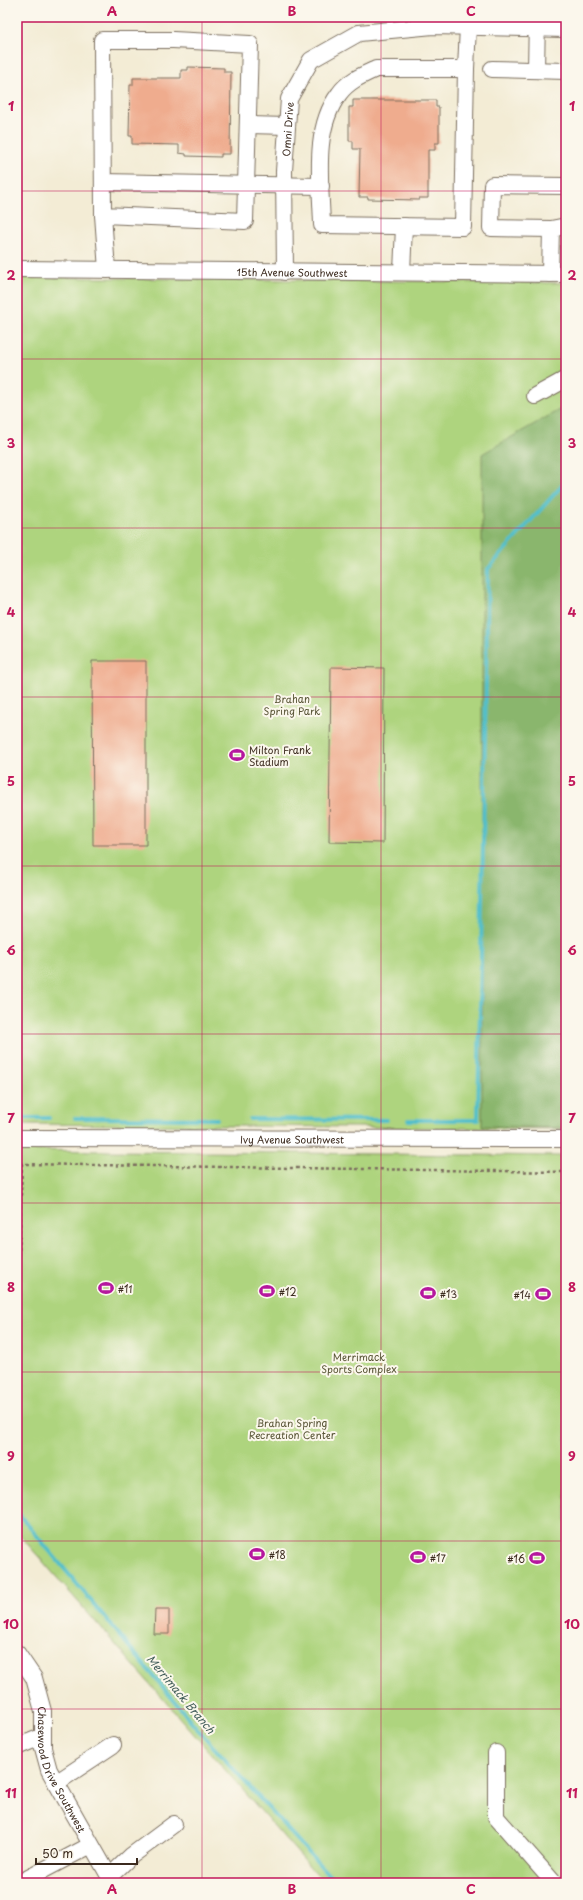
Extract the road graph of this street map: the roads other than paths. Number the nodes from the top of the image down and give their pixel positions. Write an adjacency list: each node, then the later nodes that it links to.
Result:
1 (492, 22): 2 (street, Omni Drive); 3 (street, Omni Drive)
2 (465, 23): 5 (street); 10 (street, Omni Drive)
3 (537, 23): 4 (street, Omni Drive); 7 (street)
4 (566, 29)
5 (466, 69): 14 (street); 17 (street)
6 (492, 69): 7 (street)
7 (536, 70): 8 (street)
8 (566, 71)
9 (248, 125): 10 (street); 11 (street); 12 (street)
10 (287, 126): 13 (street, Omni Drive)
11 (103, 182): 12 (street); 16 (street)
12 (246, 186): 13 (street); 16 (street)
13 (284, 186): 14 (street); 21 (street, Omni Drive)
14 (321, 186): 17 (street)
15 (566, 186): 18 (street)
16 (103, 215): 20 (street)
17 (404, 226): 22 (street)
18 (558, 228): 23 (street)
19 (17, 269): 20 (street, 15th Avenue Southwest)
20 (107, 270): 21 (street, 15th Avenue Southwest)
21 (285, 272): 22 (street, 15th Avenue Southwest)
22 (402, 272): 23 (street, 15th Avenue Southwest)
23 (558, 274)
24 (566, 379): 25 (street)
25 (535, 396)
26 (17, 1138): 27 (street, Ivy Avenue Southwest)
27 (566, 1139)
28 (17, 1653): 29 (street, Chasewood Drive Southwest)
29 (43, 1736): 31 (street); 33 (street, Chasewood Drive Southwest)
30 (113, 1745): 33 (street)
31 (17, 1747)
32 (496, 1752): 38 (street)
33 (56, 1783): 35 (street, Chasewood Drive Southwest)
34 (174, 1824): 36 (street)
35 (91, 1845): 36 (street, Chasewood Drive Southwest); 37 (street)
36 (111, 1880)
37 (19, 1883)
38 (554, 1883)

